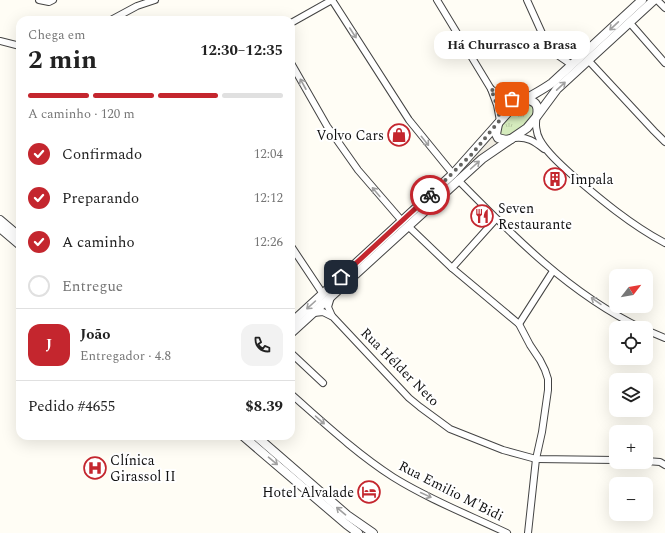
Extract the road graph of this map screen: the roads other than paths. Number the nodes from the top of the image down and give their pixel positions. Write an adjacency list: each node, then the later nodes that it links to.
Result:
1 (39, 0): 2 (street)
2 (53, 0)
3 (155, 0): 10 (street)
4 (332, 0): 11 (street); 26 (street, one-way to 26)
5 (437, 0): 19 (street)
6 (642, 0): 17 (street, one-way to 17)
7 (656, 0): 9 (street); 12 (street)
8 (530, 1): 17 (street)
9 (665, 8)
10 (118, 16)
11 (295, 21)
12 (630, 23): 15 (street); 16 (street)
13 (0, 41): 14 (street)
14 (16, 45)
15 (588, 60): 21 (street, one-way to 15); 24 (street)
16 (665, 62)
17 (572, 65): 20 (street)
18 (295, 70): 29 (street, one-way to 18)
19 (491, 89): 20 (street); 22 (street)
20 (521, 101): 21 (street); 22 (street)
21 (537, 116): 23 (street); 25 (street)
22 (499, 121): 23 (street); 26 (street)
23 (514, 138): 25 (street); 26 (street, one-way to 23)
24 (665, 142)
25 (552, 155): 33 (street)
26 (456, 177): 27 (street); 29 (street)
27 (496, 219): 35 (street); 36 (street)
28 (0, 220): 31 (street)
29 (404, 224): 35 (street); 37 (street); 38 (street)
30 (0, 228): 32 (street)
31 (16, 234)
32 (16, 242)
33 (665, 243)
34 (295, 252): 37 (street)
35 (452, 268): 43 (street)
36 (553, 271): 42 (street, one-way to 36); 43 (street)
37 (323, 294): 41 (street, one-way to 41)
38 (334, 294): 39 (street); 40 (street)
39 (311, 314): 40 (street); 44 (street)
40 (333, 318): 52 (street, Rua Hélder Neto)
41 (295, 319)
42 (627, 321)
43 (518, 324): 52 (street)
44 (295, 329)
45 (653, 333): 46 (street)
46 (665, 338)
47 (295, 357): 48 (street)
48 (323, 383)
49 (295, 398): 60 (street, Rua Emilio M'Bidi, one-way to 60)
50 (248, 440): 56 (street, one-way to 56)
51 (261, 440): 59 (street, one-way to 51)
52 (536, 459): 53 (street, Rua Hélder Neto); 61 (street)
53 (609, 460)
54 (653, 461): 55 (street)
55 (665, 464)
56 (346, 524): 57 (street); 58 (street)
57 (348, 533)
58 (358, 533)
59 (373, 533)
60 (507, 533)
61 (528, 533)

